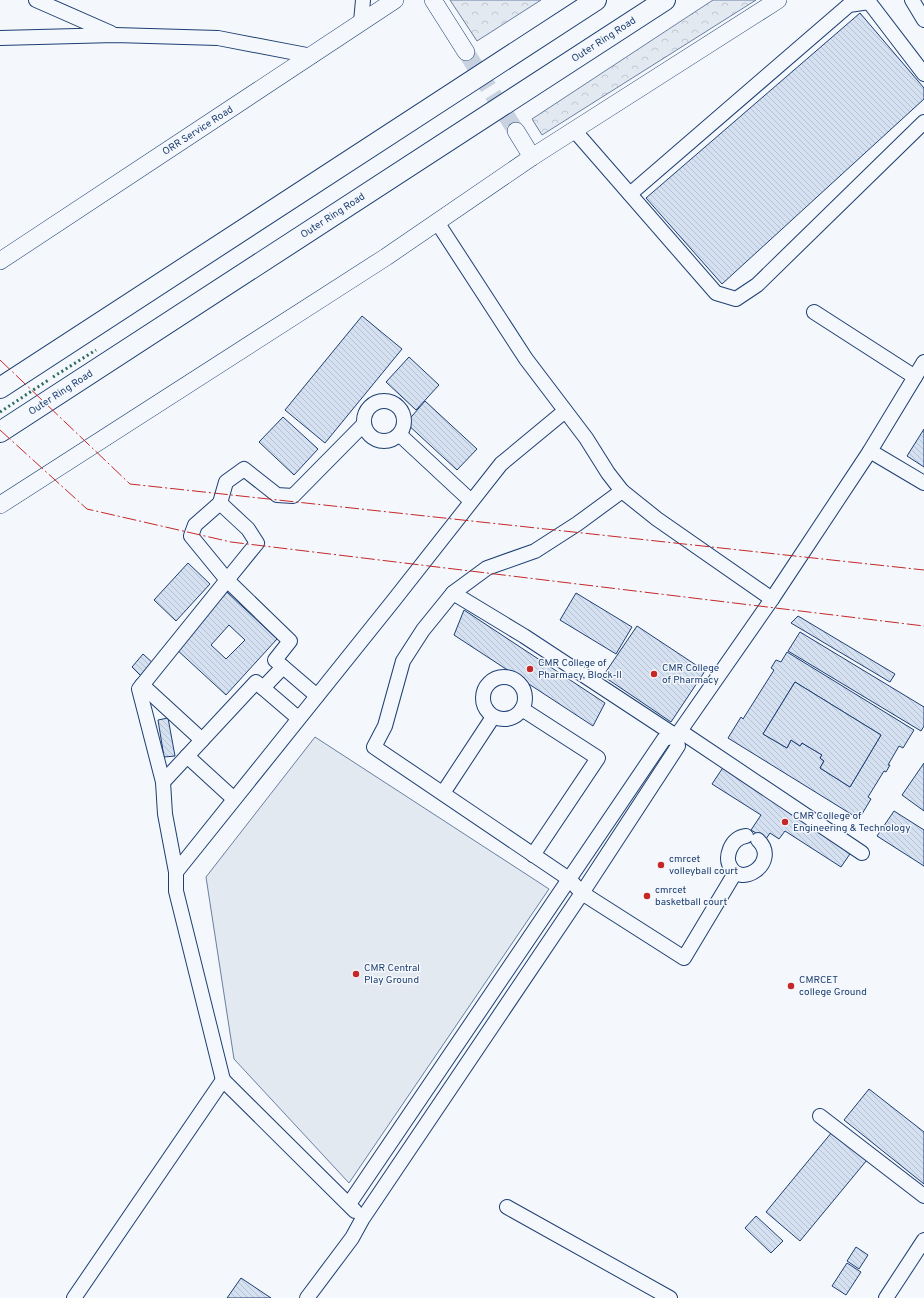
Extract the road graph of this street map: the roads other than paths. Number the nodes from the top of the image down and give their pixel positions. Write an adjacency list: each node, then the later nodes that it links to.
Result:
1 (36, 0): 11 (street)
2 (362, 0): 10 (street)
3 (433, 0): 13 (main road)
4 (596, 0): 26 (highway)
5 (665, 0): 29 (highway, Outer Ring Road)
6 (778, 0): 17 (main road)
7 (912, 0): 9 (street)
8 (386, 3): 10 (main road, ORR Service Road)
9 (924, 20)
10 (361, 22): 14 (main road, ORR Service Road)
11 (115, 35): 12 (street); 14 (street)
12 (0, 38)
13 (466, 52)
14 (312, 56): 22 (main road, ORR Service Road)
15 (924, 74): 20 (street)
16 (924, 122): 20 (street)
17 (574, 130): 19 (main road); 20 (street)
18 (516, 131): 19 (main road)
19 (532, 157): 21 (main road)
20 (630, 194)
21 (437, 222): 27 (street); 36 (main road)
22 (0, 261)
23 (814, 312): 25 (street)
24 (924, 362): 25 (street)
25 (915, 377): 31 (street)
26 (0, 388)
27 (565, 411): 33 (street); 34 (street)
28 (364, 424): 30 (street); 30 (street); 35 (street)
29 (0, 432)
30 (400, 435): 34 (street)
31 (870, 451): 32 (street); 39 (street)
32 (924, 483)
33 (622, 491): 38 (street); 39 (street)
34 (471, 501): 43 (street)
35 (220, 503): 37 (street); 37 (street)
36 (0, 505)
37 (227, 580): 40 (street); 41 (street)
38 (453, 593): 47 (street); 51 (street)
39 (772, 599): 47 (street)
40 (283, 667): 42 (street); 43 (street)
41 (142, 685): 48 (street); 50 (street)
42 (263, 688): 46 (street); 48 (street)
43 (317, 696): 46 (street)
44 (522, 709): 45 (street); 45 (street); 54 (street)
45 (493, 717): 51 (street)
46 (298, 718): 52 (street)
47 (678, 734): 53 (street); 57 (street); 58 (street)
48 (202, 740): 49 (street)
49 (187, 756): 50 (street); 52 (street)
50 (163, 782): 55 (street)
51 (443, 793): 54 (street)
52 (234, 799): 55 (street)
53 (862, 853)
54 (533, 854): 57 (street)
55 (176, 872): 59 (street)
56 (735, 873): 56 (street); 58 (street)
57 (569, 879): 58 (street); 62 (street)
58 (582, 893): 64 (street)
59 (223, 1080): 62 (street); 66 (street)
60 (820, 1116): 61 (street)
61 (924, 1196)
62 (349, 1204): 64 (street)
63 (507, 1207): 68 (street)
64 (363, 1218): 67 (street)
65 (924, 1240): 69 (street)
66 (74, 1298)
67 (307, 1298)
68 (670, 1298)
69 (886, 1298)

